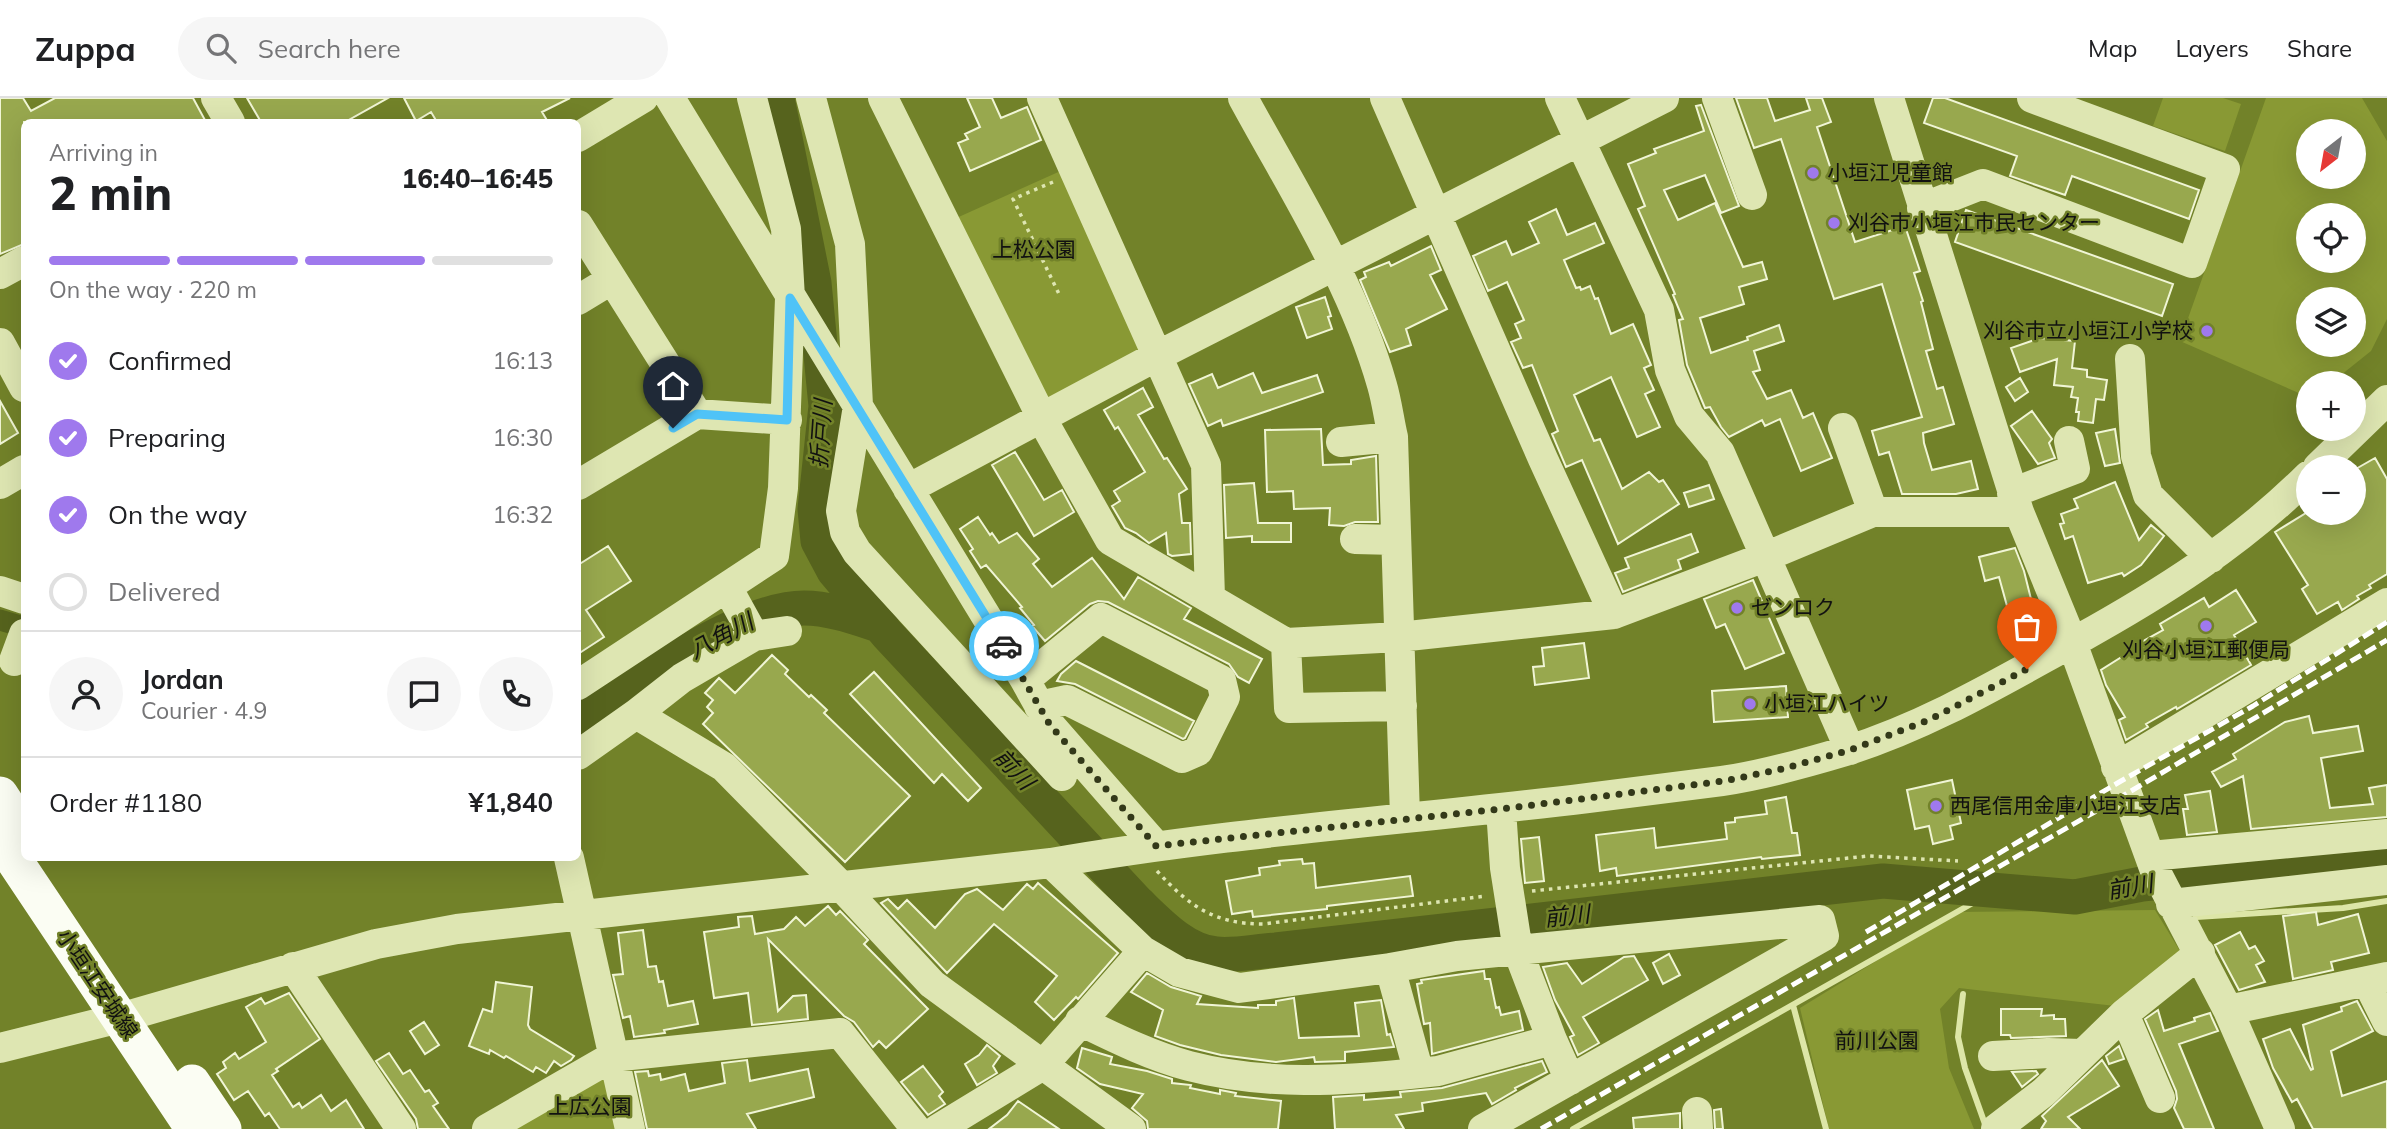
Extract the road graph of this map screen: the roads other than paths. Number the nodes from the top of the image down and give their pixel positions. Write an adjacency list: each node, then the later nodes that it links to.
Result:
1 (216, 98): 15 (street)
2 (643, 98): 16 (street)
3 (670, 98): 27 (street)
4 (752, 98): 27 (street)
5 (811, 98): 33 (street)
6 (883, 98): 35 (street)
7 (1042, 98): 29 (street)
8 (1242, 98): 23 (street)
9 (1385, 98): 20 (street)
10 (1560, 98): 17 (street)
11 (1664, 98): 17 (street)
12 (1717, 98): 18 (street)
13 (1889, 98): 19 (street)
14 (2032, 98): 19 (street)
15 (228, 119)
16 (581, 135)
17 (1580, 141): 20 (street); 51 (street)
18 (1752, 195)
19 (1922, 208): 47 (street)
20 (1437, 214): 23 (street); 58 (street)
21 (581, 230): 25 (street)
22 (21, 263): 24 (street)
23 (1335, 267): 29 (street); 38 (street)
24 (0, 274)
25 (611, 280): 26 (street); 34 (street)
26 (581, 298)
27 (791, 299): 33 (street); 36 (street)
28 (0, 343): 31 (street)
29 (1157, 356): 35 (street); 56 (street)
30 (2130, 359): 52 (street)
31 (21, 382)
32 (2387, 400): 41 (street)
33 (858, 406): 46 (street); 71 (street)
34 (697, 414): 36 (street); 43 (street)
35 (1042, 418): 46 (street); 56 (street)
36 (787, 420): 53 (street)
37 (1843, 428): 48 (street)
38 (1393, 437): 40 (street); 50 (street)
39 (2070, 441): 47 (street)
40 (1341, 442)
41 (2330, 455)
42 (21, 472): 44 (street)
43 (581, 483)
44 (0, 484)
45 (2296, 488): 52 (street)
46 (908, 489): 65 (street)
47 (2015, 502): 48 (street); 62 (street)
48 (1873, 512): 51 (street)
49 (1355, 539): 50 (street)
50 (1396, 540): 61 (street)
51 (1765, 556): 58 (street); 68 (street)
52 (2211, 558): 62 (street)
53 (727, 588): 60 (street); 64 (street)
54 (0, 591): 55 (street)
55 (21, 598)
56 (1210, 598): 63 (street)
57 (2387, 603): 70 (street)
58 (1614, 614): 61 (street)
59 (787, 631): 60 (street)
60 (754, 636): 67 (street)
61 (1399, 636): 63 (street); 66 (street)
62 (2072, 642): 68 (street); 70 (street)
63 (1286, 643): 66 (street)
64 (581, 683)
65 (1032, 693): 65 (street); 78 (street)
66 (1402, 706): 74 (street)
67 (636, 714): 69 (street); 84 (street)
68 (1850, 750): 73 (street)
69 (581, 753)
70 (2116, 767): 81 (street)
71 (1062, 776)
72 (0, 795): 75 (main road)
73 (1501, 809): 74 (street); 87 (street)
74 (1405, 817): 78 (street)
75 (21, 827)
76 (2387, 834): 81 (street)
77 (0, 839): 95 (main road, 小垣江安城線)
78 (1142, 848): 82 (street)
79 (44, 861): 95 (main road, 小垣江安城線)
80 (570, 861): 86 (street)
81 (2152, 862): 85 (street)
82 (1052, 863): 84 (street); 88 (street)
83 (2387, 880): 85 (street)
84 (840, 885): 86 (street); 103 (street)
85 (2171, 904): 89 (street)
86 (580, 916): 90 (street); 102 (street)
87 (1518, 950): 91 (street); 98 (street); 105 (street)
88 (1143, 951): 91 (street); 96 (street)
89 (2200, 953): 93 (street); 94 (street)
90 (293, 967): 95 (street); 109 (street)
91 (1390, 968): 104 (street)
92 (2377, 979): 93 (street); 97 (street)
93 (2228, 1010): 117 (street)
94 (2124, 1014): 100 (street); 106 (street)
95 (132, 1015): 99 (street); 107 (main road, 小垣江安城線); 108 (main road, 小垣江安城線)
96 (1080, 1021): 103 (street); 104 (street)
97 (2387, 1021)
98 (1552, 1040): 104 (street); 105 (street)
99 (0, 1048)
100 (2082, 1054): 101 (street); 116 (street)
101 (1993, 1056)
102 (612, 1057): 110 (street); 111 (street); 112 (street)
103 (1043, 1065): 113 (street); 114 (street)
104 (1419, 1073)
105 (1570, 1080): 115 (street)
106 (2160, 1098)
107 (194, 1129)
108 (223, 1129)
109 (401, 1129)
110 (487, 1129)
111 (630, 1129)
112 (916, 1129)
113 (938, 1129)
114 (1130, 1129)
115 (1483, 1129)
116 (1996, 1129)
117 (2280, 1129)

